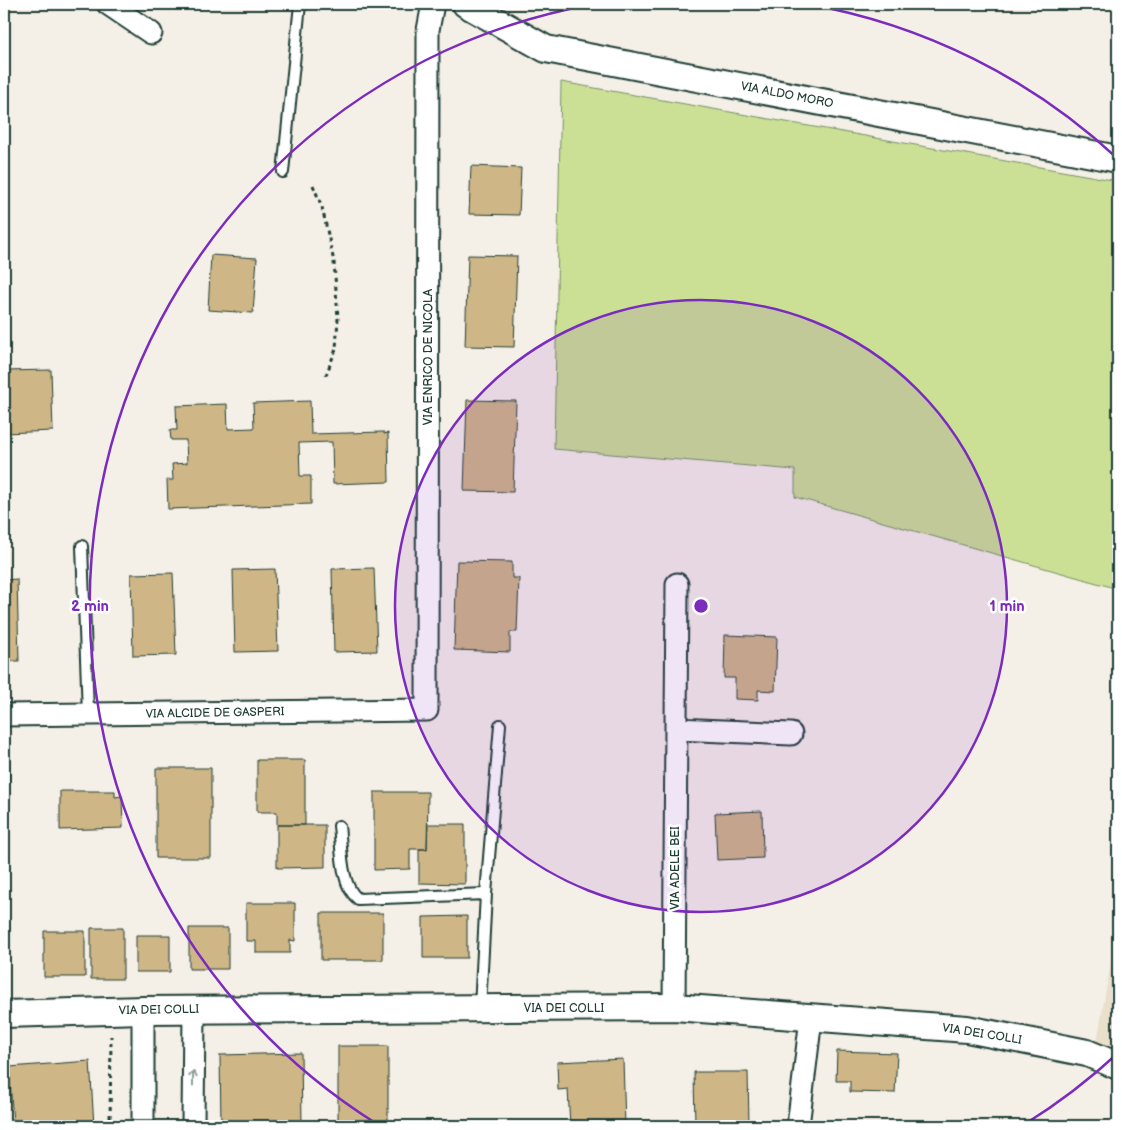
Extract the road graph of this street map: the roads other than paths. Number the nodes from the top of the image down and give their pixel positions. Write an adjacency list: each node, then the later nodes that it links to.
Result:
1 (108, 4): 5 (street)
2 (300, 4): 7 (lane)
3 (433, 4): 10 (street, VIA ENRICO DE NICOLA)
4 (466, 4): 6 (street, VIA ALDO MORO)
5 (151, 33)
6 (1118, 159)
7 (283, 172)
8 (82, 546): 11 (lane)
9 (677, 584): 14 (street, VIA ADELE BEI)
10 (427, 710): 11 (street, VIA ALCIDE DE GASPERI)
11 (88, 714): 12 (street, VIA ALCIDE DE GASPERI)
12 (4, 715)
13 (500, 724): 17 (lane)
14 (676, 729): 15 (street); 18 (street, VIA ADELE BEI)
15 (791, 734)
16 (339, 826): 17 (lane)
17 (486, 894): 19 (lane)
18 (674, 1007): 19 (street, VIA DEI COLLI); 23 (street, VIA DEI COLLI)
19 (480, 1008): 21 (street, VIA DEI COLLI)
20 (143, 1010): 21 (street, VIA DEI COLLI); 22 (street, VIA DEI COLLI); 25 (street)
21 (194, 1010): 26 (street, one-way to 21)
22 (4, 1014)
23 (811, 1018): 24 (street, VIA DEI COLLI); 27 (street)
24 (1118, 1066)
25 (143, 1126)
26 (193, 1126)
27 (798, 1126)

